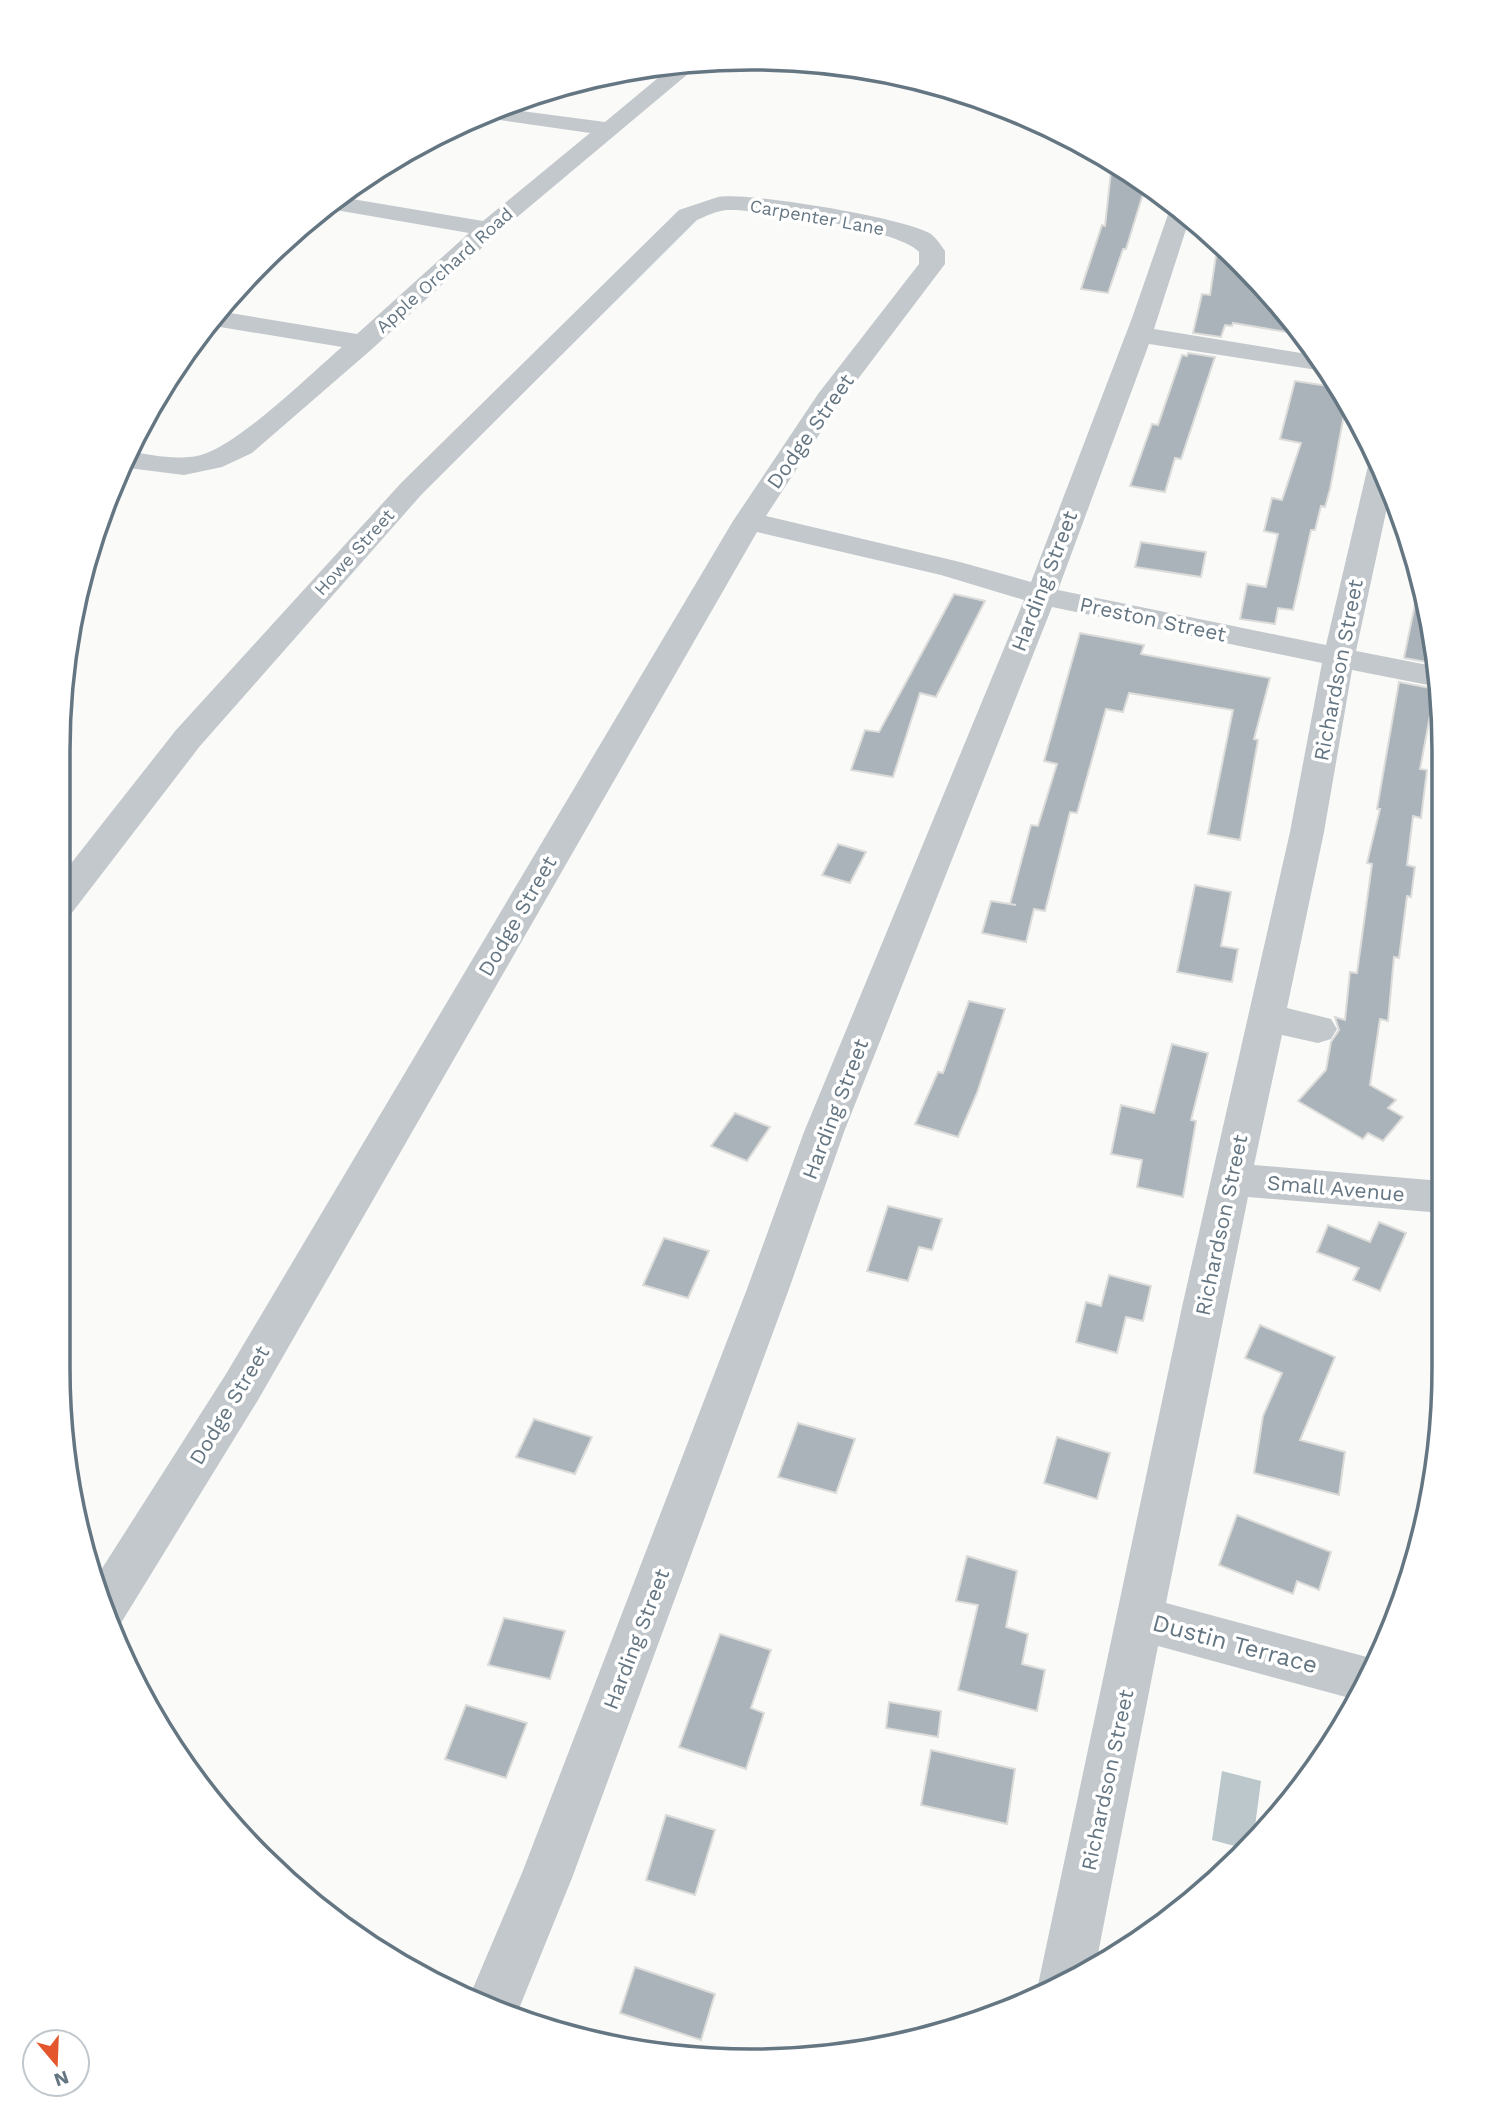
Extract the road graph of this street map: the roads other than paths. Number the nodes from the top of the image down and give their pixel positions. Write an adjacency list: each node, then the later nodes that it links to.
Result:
1 (676, 74): 3 (street, Apple Orchard Road)
2 (507, 116): 3 (street)
3 (610, 129): 7 (street, Apple Orchard Road)
4 (344, 205): 7 (street)
5 (1177, 220): 10 (street, Harding Street)
6 (678, 224): 8 (street, Carpenter Lane); 19 (street, Howe Street)
7 (488, 229): 11 (street, Apple Orchard Road)
8 (920, 238): 15 (street, Dodge Street)
9 (224, 320): 11 (street)
10 (1139, 334): 12 (street); 16 (street, Harding Street)
11 (363, 343): 13 (street, Apple Orchard Road)
12 (1310, 362)
13 (135, 461)
14 (1378, 485): 17 (street, Richardson Street)
15 (748, 521): 16 (street, Preston Street); 24 (street, Dodge Street)
16 (1041, 595): 17 (street, Preston Street); 28 (street, Harding Street)
17 (1340, 656): 18 (street, Preston Street); 20 (street, Richardson Street)
18 (1427, 675)
19 (70, 890)
20 (1266, 1018): 21 (street); 22 (street, Richardson Street)
21 (1318, 1029)
22 (1231, 1179): 23 (street, Small Avenue); 25 (street, Richardson Street)
23 (1432, 1196)
24 (110, 1597)
25 (1141, 1619): 26 (street, Dustin Terrace); 27 (street, Richardson Street)
26 (1358, 1677)
27 (1068, 1971)
28 (495, 1999)

